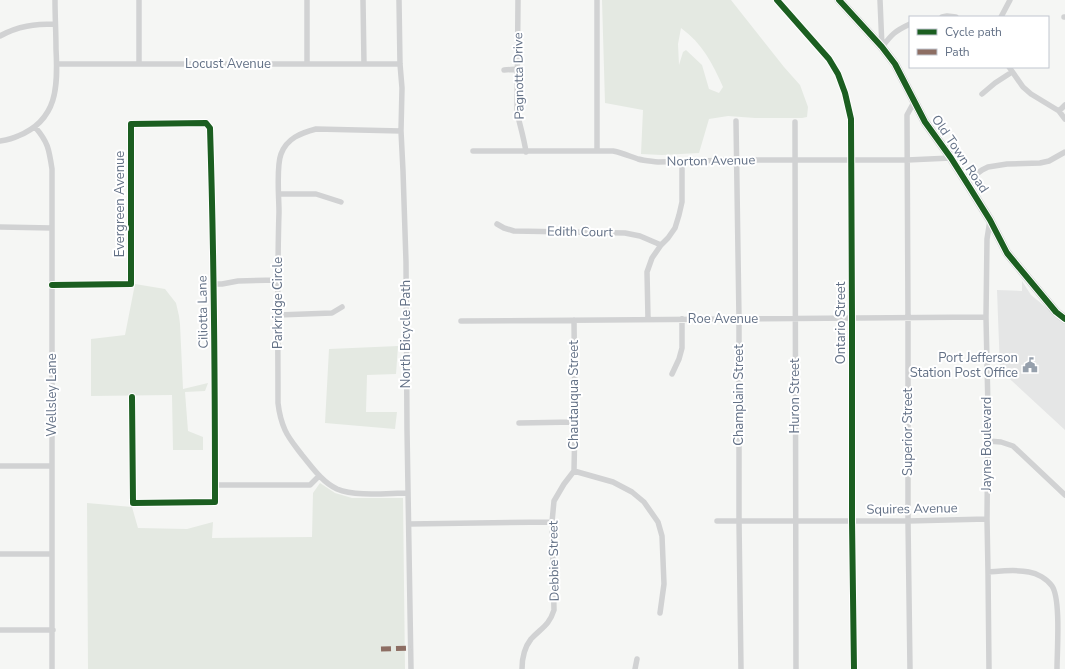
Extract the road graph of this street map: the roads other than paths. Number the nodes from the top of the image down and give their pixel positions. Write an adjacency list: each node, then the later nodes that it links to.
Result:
1 (55, 0): 13 (street)
2 (139, 0): 17 (street)
3 (307, 0): 19 (street)
4 (363, 0): 20 (street)
5 (399, 0): 21 (street, North Bicycle Path)
6 (518, 0): 23 (street, Pagnotta Drive)
7 (597, 0): 36 (street)
8 (777, 0): 42 (street, Ontario Street)
9 (839, 0): 16 (main road, Old Town Road)
10 (880, 0): 16 (street)
11 (1010, 0): 12 (street)
12 (1002, 16)
13 (55, 24): 15 (street); 18 (street)
14 (909, 24): 16 (street)
15 (0, 36)
16 (882, 47): 26 (main road, Old Town Road)
17 (139, 63): 18 (street, Locust Avenue); 19 (street, Locust Avenue)
18 (57, 64): 33 (street)
19 (307, 64): 20 (street, Locust Avenue)
20 (364, 64): 21 (street, Locust Avenue)
21 (400, 64): 34 (street, North Bicycle Path)
22 (504, 70): 23 (street)
23 (518, 70): 38 (street, Pagnotta Drive)
24 (1011, 70): 25 (street); 28 (street)
25 (982, 94)
26 (914, 102): 40 (main road, Old Town Road); 43 (street, Superior Street)
27 (1065, 105): 28 (street)
28 (1059, 111): 29 (street)
29 (1065, 119)
30 (736, 121): 41 (street, Champlain Street)
31 (795, 122): 45 (street, Huron Street)
32 (206, 123): 55 (street, Ciliotta Lane); 56 (street, Evergreen Avenue)
33 (35, 126): 35 (street); 52 (street, Wellsley Lane)
34 (401, 131): 47 (street, Parkridge Circle); 79 (street, North Bicycle Path)
35 (0, 141)
36 (597, 150): 38 (street, Norton Avenue); 44 (street, Norton Avenue)
37 (473, 151): 38 (street, Norton Avenue)
38 (526, 152)
39 (1065, 152): 46 (street)
40 (951, 158): 43 (street, Norton Avenue); 46 (main road, Old Town Road)
41 (737, 160): 44 (street, Norton Avenue); 45 (street, Norton Avenue); 65 (street, Champlain Street)
42 (852, 160): 43 (street, Norton Avenue); 45 (street, Norton Avenue); 61 (street, Ontario Street)
43 (908, 160): 62 (street, Superior Street)
44 (682, 161): 53 (street)
45 (795, 161): 60 (street, Huron Street)
46 (966, 182): 49 (main road, Old Town Road)
47 (279, 194): 48 (street); 54 (street, Parkridge Circle)
48 (341, 202)
49 (990, 220): 59 (street, Jayne Boulevard); 66 (main road, Old Town Road)
50 (497, 224): 53 (street, Edith Court)
51 (0, 227): 52 (street)
52 (52, 228): 56 (street, Wellsley Lane)
53 (661, 245): 63 (street)
54 (278, 280): 55 (street); 58 (street, Parkridge Circle)
55 (213, 284): 78 (street, Ciliotta Lane)
56 (52, 285): 75 (street, Wellsley Lane)
57 (342, 307): 58 (street)
58 (278, 315): 77 (street, Parkridge Circle)
59 (986, 317): 62 (street, Roe Avenue); 73 (street, Jayne Boulevard)
60 (795, 318): 61 (street, Roe Avenue); 65 (street, Roe Avenue); 82 (street, Huron Street)
61 (852, 318): 62 (street, Roe Avenue); 85 (street, Ontario Street)
62 (908, 318): 86 (street, Superior Street)
63 (648, 319): 64 (street, Roe Avenue); 67 (street, Roe Avenue)
64 (682, 319): 65 (street, Roe Avenue); 69 (street)
65 (739, 319): 84 (street, Champlain Street)
66 (1065, 319)
67 (574, 320): 68 (street, Roe Avenue); 72 (street, Chautauqua Street)
68 (461, 321)
69 (672, 374)
70 (132, 397): 78 (street, Ciliotta Lane)
71 (519, 422): 72 (street)
72 (575, 422): 76 (street, Chautauqua Street)
73 (988, 441): 80 (street); 81 (street, Jayne Boulevard)
74 (0, 466): 75 (street)
75 (52, 466): 90 (street, Wellsley Lane)
76 (574, 471): 87 (street, Debbie Street); 92 (street)
77 (320, 476): 78 (street); 79 (street, Parkridge Circle)
78 (215, 485)
79 (408, 493): 88 (street, North Bicycle Path)
80 (1065, 495)
81 (987, 519): 86 (street, Squires Avenue); 91 (street, Jayne Boulevard)
82 (795, 520): 84 (street, Squires Avenue); 85 (street, Squires Avenue); 103 (street, Huron Street)
83 (717, 521): 84 (street, Squires Avenue)
84 (739, 521): 102 (street, Champlain Street)
85 (852, 521): 86 (street, Squires Avenue); 104 (street, Ontario Street)
86 (908, 521): 105 (street, Superior Street)
87 (552, 522): 88 (street); 100 (street, Debbie Street)
88 (409, 524): 99 (street, North Bicycle Path)
89 (0, 554): 90 (street)
90 (52, 554): 94 (street, Wellsley Lane)
91 (988, 572): 96 (street); 106 (street, Jayne Boulevard)
92 (660, 613)
93 (0, 630): 94 (street)
94 (53, 630): 98 (street, Wellsley Lane)
95 (637, 659): 101 (street)
96 (1057, 668): 97 (street)
97 (1065, 668)
98 (52, 669)
99 (411, 669)
100 (522, 669)
101 (635, 669)
102 (741, 669)
103 (796, 669)
104 (854, 669)
105 (910, 669)
106 (989, 669)

